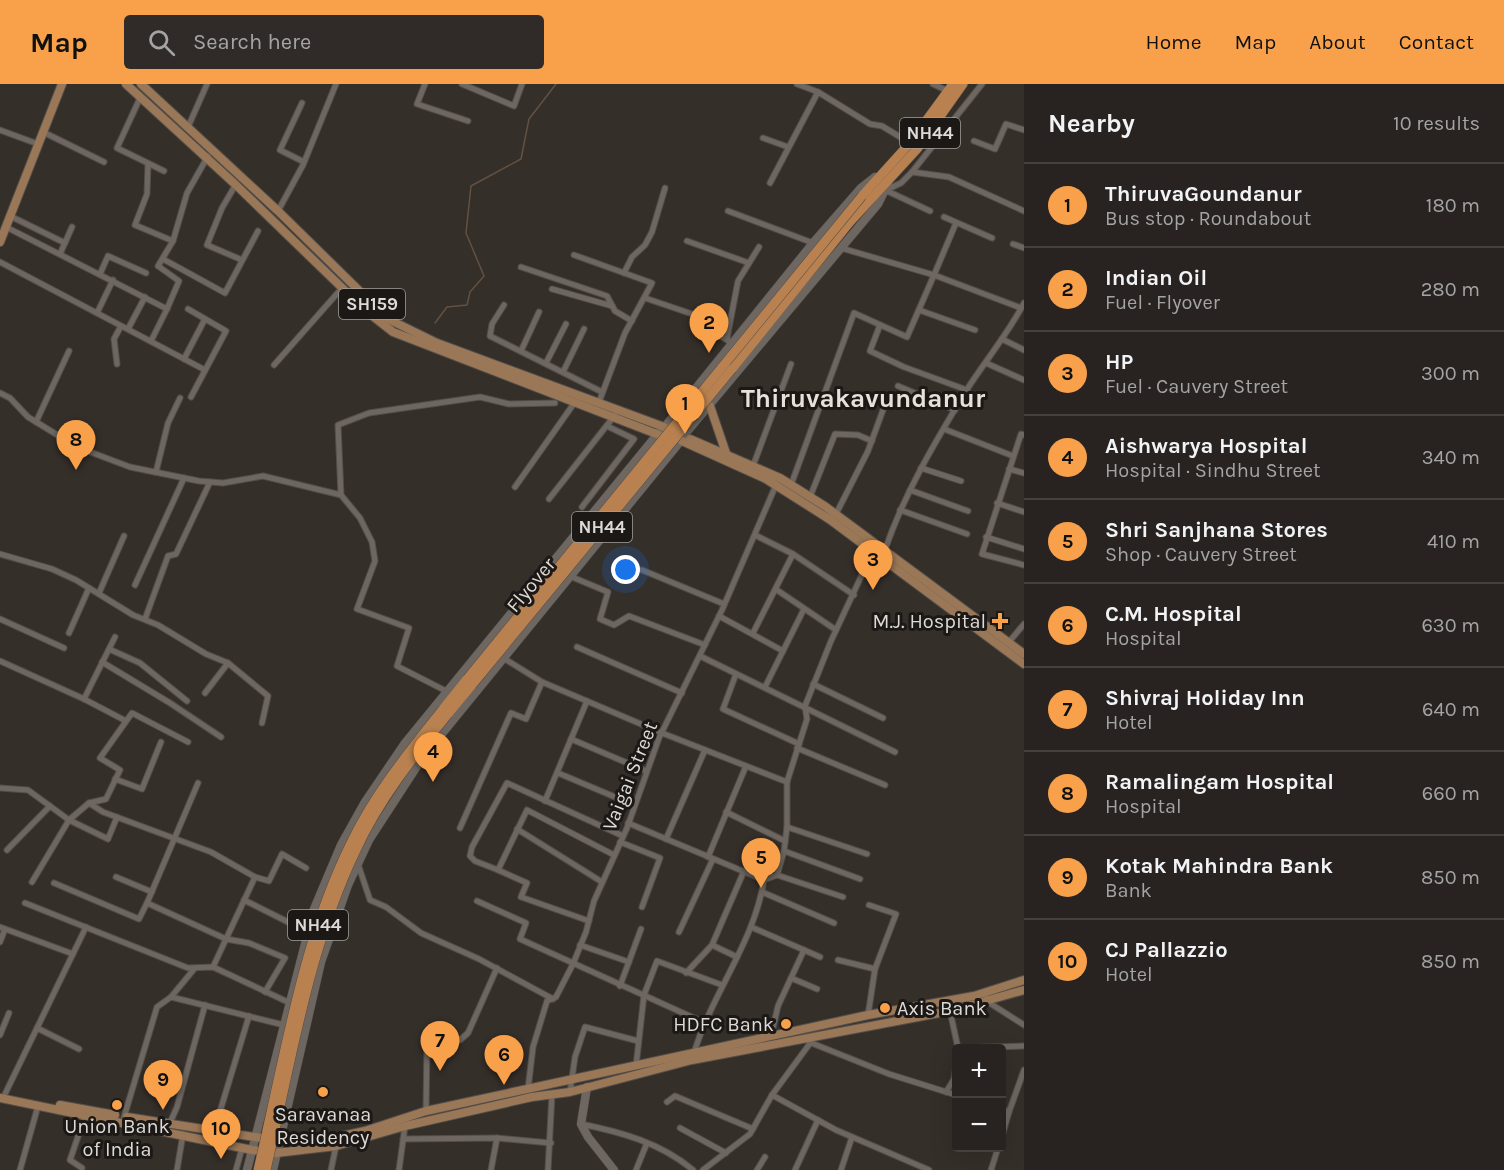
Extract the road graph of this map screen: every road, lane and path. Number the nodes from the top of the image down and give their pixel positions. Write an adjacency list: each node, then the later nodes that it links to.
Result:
1 (62, 84): 23 (main road)
2 (126, 84): 17 (main road)
3 (141, 84): 16 (main road, SH159)
4 (155, 84): 16 (street)
5 (207, 84): 20 (street)
6 (336, 84): 32 (street)
7 (425, 84): 19 (street)
8 (462, 84): 9 (street)
9 (522, 84)
10 (796, 84): 15 (street)
11 (933, 84): 14 (street)
12 (963, 84): 36 (highway, NH44)
13 (982, 84): 35 (street)
14 (951, 88): 26 (highway, NH44)
15 (818, 92): 26 (street); 28 (street)
16 (152, 94): 20 (main road, SH159)
17 (140, 98): 30 (main road); 33 (street)
18 (302, 102): 32 (street)
19 (468, 121)
20 (188, 127): 29 (main road, SH159)
21 (0, 130): 27 (street)
22 (1024, 130): 25 (street)
23 (43, 132): 27 (main road); 31 (street)
24 (763, 138): 28 (street)
25 (974, 141)
26 (910, 143): 36 (highway, NH44)
27 (38, 144): 47 (main road)
28 (788, 147): 38 (street)
29 (211, 149): 30 (street); 37 (main road, SH159)
30 (206, 159): 37 (main road); 52 (street)
31 (104, 162)
32 (304, 162): 42 (street)
33 (148, 164): 34 (street); 52 (street)
34 (164, 171)
35 (912, 171): 40 (street); 45 (street)
36 (889, 173): 40 (street); 41 (highway, NH44); 56 (street)
37 (238, 181): 42 (main road, SH159); 64 (street); 73 (main road)
38 (770, 183)
39 (665, 188): 69 (street)
40 (885, 190): 44 (street); 59 (street)
41 (865, 199): 193 (highway, NH44, bridge); 193 (highway, Flyover / NH44, bridge)
42 (278, 211): 112 (main road, SH159)
43 (729, 211): 56 (street)
44 (930, 211)
45 (1024, 211)
46 (944, 217): 48 (street)
47 (6, 222): 53 (main road); 55 (street); 61 (street)
48 (956, 223): 51 (street); 71 (street)
49 (72, 227): 55 (street)
50 (258, 231): 64 (street)
51 (992, 238)
52 (173, 241): 63 (street)
53 (0, 242)
54 (687, 242): 66 (street)
55 (65, 243): 61 (street)
56 (813, 243): 95 (street)
57 (1013, 244): 60 (street)
58 (759, 248): 66 (street)
59 (842, 248): 71 (street); 118 (street)
60 (1024, 248)
61 (60, 254): 70 (street)
62 (574, 255): 69 (street)
63 (163, 259): 64 (street); 80 (street)
64 (242, 260)
65 (0, 262): 84 (street)
66 (749, 263): 95 (street)
67 (521, 267): 79 (street)
68 (146, 273): 70 (street)
69 (624, 273): 76 (street)
70 (100, 274): 72 (street)
71 (934, 275): 78 (street); 82 (street)
72 (113, 280): 75 (street); 84 (street)
73 (342, 288): 104 (street); 117 (main road)
74 (552, 289): 79 (street)
75 (145, 297): 80 (street); 90 (street)
76 (645, 298): 86 (street); 95 (street)
77 (504, 305): 98 (street)
78 (1023, 305): 93 (street)
79 (612, 306): 86 (street)
80 (167, 309): 94 (street)
81 (188, 309): 85 (street)
82 (919, 310): 88 (street); 92 (street)
83 (539, 312): 98 (street)
84 (97, 313): 89 (street)
85 (205, 319): 99 (street); 105 (street)
86 (632, 321): 110 (street)
87 (566, 324): 100 (street)
88 (880, 325): 109 (street); 141 (street)
89 (121, 326): 90 (street); 102 (street)
90 (128, 329): 94 (street)
91 (584, 329): 106 (street)
92 (975, 330)
93 (1002, 339): 96 (street); 101 (street)
94 (150, 341): 99 (street)
95 (730, 341): 126 (street)
96 (1024, 350)
97 (69, 351): 123 (street)
98 (521, 351): 100 (street)
99 (184, 359): 105 (street)
100 (546, 363): 106 (street)
101 (986, 363): 107 (street); 109 (street)
102 (117, 364)
103 (790, 364): 132 (street)
104 (274, 365)
105 (205, 370): 113 (street)
106 (563, 372): 110 (street)
107 (1024, 380)
108 (898, 386): 121 (street)
109 (967, 390): 121 (street)
110 (602, 392): 115 (street)
111 (0, 393): 123 (street)
112 (580, 394): 115 (main road, SH159); 117 (street)
113 (191, 397)
114 (180, 398): 135 (street)
115 (599, 402): 119 (main road, SH159)
116 (555, 403): 144 (street)
117 (574, 403): 122 (main road); 142 (street)
118 (710, 406): 128 (street); 130 (main road)
119 (620, 409): 122 (street); 126 (main road, SH159)
120 (883, 410): 129 (street)
121 (955, 410): 125 (street)
122 (613, 418): 124 (street); 126 (main road)
123 (36, 422): 135 (street)
124 (606, 426): 146 (street); 148 (street)
125 (944, 429): 131 (street); 133 (street)
126 (663, 431): 128 (main road, SH159); 128 (main road, SH159); 199 (street)
127 (1024, 435): 131 (street)
128 (683, 439): 130 (main road, SH159); 140 (main road); 164 (street)
129 (872, 441): 145 (street); 152 (street)
130 (726, 453): 132 (main road, SH159)
131 (1013, 456): 134 (street)
132 (753, 465): 140 (main road, SH159)
133 (921, 468): 138 (street); 143 (street)
134 (1009, 469): 136 (street); 147 (street)
135 (156, 472): 137 (street)
136 (1024, 473)
137 (183, 478): 139 (street); 165 (street)
138 (961, 481)
139 (210, 482): 144 (street); 173 (street)
140 (778, 482): 141 (main road, SH159); 154 (street, Vaigai Street); 157 (main road)
141 (790, 485): 145 (main road, SH159)
142 (515, 487)
143 (910, 490): 149 (street); 150 (street)
144 (341, 495): 199 (street)
145 (810, 497): 152 (main road, SH159)
146 (549, 499)
147 (997, 503): 151 (street); 156 (street)
148 (582, 507)
149 (900, 510): 153 (street); 159 (street)
150 (968, 511)
151 (1024, 512)
152 (836, 514): 157 (main road, SH159)
153 (967, 534)
154 (755, 535): 161 (street); 170 (street, Vaigai Street)
155 (124, 536): 168 (street)
156 (986, 537): 158 (street); 162 (street)
157 (874, 548): 159 (main road, SH159); 169 (street); 188 (main road)
158 (1024, 549)
159 (885, 550): 180 (main road, SH159)
160 (0, 554): 166 (street)
161 (793, 554): 167 (street); 169 (street)
162 (1024, 565)
163 (642, 570): 170 (street)
164 (572, 577): 181 (street); 187 (street)
165 (135, 585)
166 (89, 588): 168 (street); 177 (street)
167 (777, 590): 171 (street); 178 (street)
168 (99, 593): 173 (street)
169 (854, 595): 176 (street)
170 (724, 604): 172 (street, Vaigai Street)
171 (804, 609): 176 (street); 185 (street)
172 (719, 616): 178 (street); 181 (street, Vaigai Street)
173 (145, 619): 191 (street)
174 (0, 620): 183 (street)
175 (1024, 624): 180 (street)
176 (836, 630): 195 (street)
177 (69, 633)
178 (753, 633): 185 (street)
179 (115, 637): 184 (street)
180 (1009, 642): 188 (main road, SH159)
181 (705, 645): 186 (street, Vaigai Street)
182 (577, 647): 198 (street)
183 (64, 648)
184 (109, 649): 190 (street); 201 (street)
185 (783, 651): 196 (street)
186 (700, 656): 192 (street); 198 (street, Vaigai Street)
187 (505, 659): 194 (street); 199 (street)
188 (1024, 660)
189 (0, 661): 200 (street)
190 (102, 662): 200 (street); 209 (street)
191 (228, 663): 197 (street); 207 (street)
192 (736, 674): 196 (street); 213 (street)
193 (469, 682): 199 (highway, NH44)
194 (542, 682): 202 (street); 233 (street)
195 (813, 684): 203 (street); 205 (street)
196 (765, 687): 203 (street)
197 (205, 693)
198 (682, 693): 208 (street, Vaigai Street)
199 (457, 698): 204 (highway, NH44); 244 (street); 300 (street)
200 (84, 699): 206 (street)
201 (188, 701)
202 (587, 701): 208 (street); 210 (street)
203 (805, 706): 213 (street); 215 (street)
204 (446, 711): 368 (highway, NH44, bridge); 369 (highway, NH44, bridge)
205 (883, 718)
206 (126, 721): 212 (street); 219 (street)
207 (262, 723)
208 (662, 734): 214 (street); 217 (street, Vaigai Street)
209 (221, 737)
210 (572, 739): 217 (street); 218 (street)
211 (161, 742): 219 (street)
212 (188, 742)
213 (798, 746): 220 (street); 222 (street)
214 (705, 750): 216 (street); 237 (street)
215 (895, 752)
216 (746, 766): 220 (street); 228 (street)
217 (646, 771): 226 (street, Vaigai Street)
218 (558, 773): 224 (street); 226 (street)
219 (115, 779): 225 (street)
220 (787, 782): 232 (street)
221 (198, 783): 235 (street)
222 (885, 785)
223 (0, 788): 227 (street)
224 (545, 801): 236 (street); 246 (street)
225 (89, 803): 229 (street); 230 (street)
226 (634, 805): 231 (street, Vaigai Street)
227 (50, 806): 230 (street); 239 (street)
228 (726, 813): 238 (street); 243 (street)
229 (117, 817): 230 (street); 235 (street)
230 (69, 820): 253 (street)
231 (628, 824): 236 (street, Vaigai Street); 237 (street)
232 (787, 826): 238 (street); 241 (street)
233 (460, 828)
234 (517, 830): 242 (street); 246 (street); 254 (street)
235 (173, 838): 250 (street); 256 (street)
236 (621, 839): 242 (street, Vaigai Street); 264 (street)
237 (666, 839): 243 (street)
238 (785, 842): 240 (street)
239 (7, 850)
240 (784, 851): 248 (street); 251 (street)
241 (867, 854)
242 (614, 855): 254 (street, Vaigai Street)
243 (710, 858): 247 (street); 272 (street)
244 (358, 864): 286 (street); 352 (street)
245 (306, 868): 250 (street)
246 (498, 870): 265 (street)
247 (744, 872): 252 (street); 276 (street)
248 (777, 875): 252 (street); 258 (street)
249 (116, 877): 256 (street)
250 (255, 877): 259 (street)
251 (860, 879)
252 (764, 880): 257 (street)
253 (32, 882)
254 (602, 882): 265 (street, Vaigai Street)
255 (54, 883): 262 (street)
256 (152, 892): 262 (street)
257 (762, 892): 266 (street); 269 (street)
258 (843, 897)
259 (244, 900): 267 (street); 273 (street)
260 (477, 902): 283 (street)
261 (25, 903): 268 (street)
262 (147, 903): 273 (street)
263 (869, 905): 287 (street)
264 (642, 907)
265 (589, 921): 275 (street, Vaigai Street)
266 (834, 923)
267 (294, 924)
268 (86, 927): 278 (street); 284 (street)
269 (751, 927): 277 (street); 279 (street)
270 (3, 928): 274 (street); 278 (street)
271 (641, 928): 282 (street)
272 (679, 932)
273 (226, 939): 285 (street); 295 (street)
274 (0, 942)
275 (580, 945): 282 (street); 283 (street, Vaigai Street)
276 (712, 945): 279 (street); 288 (street)
277 (804, 950): 280 (street); 289 (street)
278 (73, 954): 309 (street)
279 (737, 957): 291 (street)
280 (820, 957)
281 (838, 960): 287 (street)
282 (628, 962): 292 (street)
283 (573, 964): 292 (street); 299 (street, Vaigai Street)
284 (195, 968): 285 (street); 297 (street)
285 (213, 968): 295 (street)
286 (497, 969): 299 (street); 334 (street)
287 (875, 969): 304 (street)
288 (686, 973): 291 (street); 296 (street)
289 (791, 978): 293 (street); 312 (street)
290 (1024, 980): 298 (main road)
291 (722, 984): 306 (street)
292 (620, 986): 296 (street)
293 (818, 989)
294 (1024, 990): 298 (main road)
295 (266, 992): 300 (street)
296 (644, 995): 306 (street); 314 (street)
297 (171, 997): 301 (street); 338 (street)
298 (987, 997): 302 (main road); 304 (main road); 308 (street)
299 (553, 999): 325 (street, Vaigai Street)
300 (290, 1003): 307 (street)
301 (205, 1005): 305 (street); 342 (street)
302 (950, 1011): 313 (main road); 315 (street)
303 (9, 1013): 311 (street)
304 (868, 1015): 310 (main road)
305 (249, 1016): 307 (street); 346 (street)
306 (705, 1023): 319 (street)
307 (284, 1025): 349 (street)
308 (1024, 1025)
309 (37, 1028): 318 (street); 328 (street)
310 (801, 1030): 312 (main road); 313 (main road)
311 (0, 1035)
312 (771, 1036): 319 (main road)
313 (804, 1040): 324 (main road); 327 (street); 331 (street)
314 (639, 1041): 320 (street); 322 (street)
315 (957, 1044)
316 (1024, 1046): 317 (street)
317 (1006, 1047)
318 (79, 1049)
319 (694, 1053): 320 (main road)
320 (636, 1066): 322 (main road)
321 (1024, 1070): 336 (street)
322 (570, 1081): 325 (main road); 326 (street)
323 (952, 1082): 327 (street)
324 (587, 1087): 326 (main road); 341 (street)
325 (528, 1089): 334 (main road)
326 (570, 1092): 329 (main road)
327 (946, 1092): 330 (street)
328 (1, 1094): 333 (main road); 338 (main road)
329 (552, 1094): 343 (main road); 353 (street)
330 (952, 1094)
331 (772, 1095): 339 (street); 345 (street)
332 (667, 1102): 345 (street)
333 (38, 1106): 337 (main road); 363 (street)
334 (426, 1111): 352 (main road)
335 (1006, 1111): 336 (street)
336 (1009, 1112): 340 (street)
337 (85, 1116): 347 (main road); 362 (street)
338 (124, 1117): 342 (main road)
339 (818, 1120): 348 (street); 380 (street)
340 (1006, 1122)
341 (582, 1124): 354 (street); 375 (street)
342 (169, 1125): 346 (main road)
343 (405, 1126): 351 (street); 355 (main road)
344 (680, 1128): 360 (street)
345 (753, 1129): 360 (street)
346 (214, 1131): 349 (main road)
347 (183, 1134): 356 (main road); 365 (street)
348 (852, 1137): 381 (street); 382 (street)
349 (255, 1138): 352 (main road); 357 (street)
350 (497, 1138): 351 (street); 353 (street); 373 (street)
351 (403, 1139): 372 (street)
352 (280, 1141): 359 (street)
353 (551, 1143): 374 (street)
354 (647, 1143): 376 (street); 377 (street)
355 (336, 1146): 359 (main road); 371 (street)
356 (242, 1148): 357 (main road); 366 (street)
357 (252, 1150): 359 (main road); 367 (street)
358 (997, 1152): 383 (street)
359 (276, 1153): 370 (street)
360 (726, 1153): 378 (street)
361 (765, 1157): 379 (street)
362 (81, 1169): 364 (street)
363 (20, 1170)
364 (91, 1170)
365 (177, 1170)
366 (236, 1170)
367 (247, 1170)
368 (258, 1170)
369 (266, 1170)
370 (273, 1170)
371 (331, 1170)
372 (399, 1170)
373 (491, 1170)
374 (548, 1170)
375 (614, 1170)
376 (636, 1170)
377 (693, 1170)
378 (704, 1170)
379 (757, 1170)
380 (795, 1170)
381 (841, 1170)
382 (929, 1170)
383 (991, 1170)

